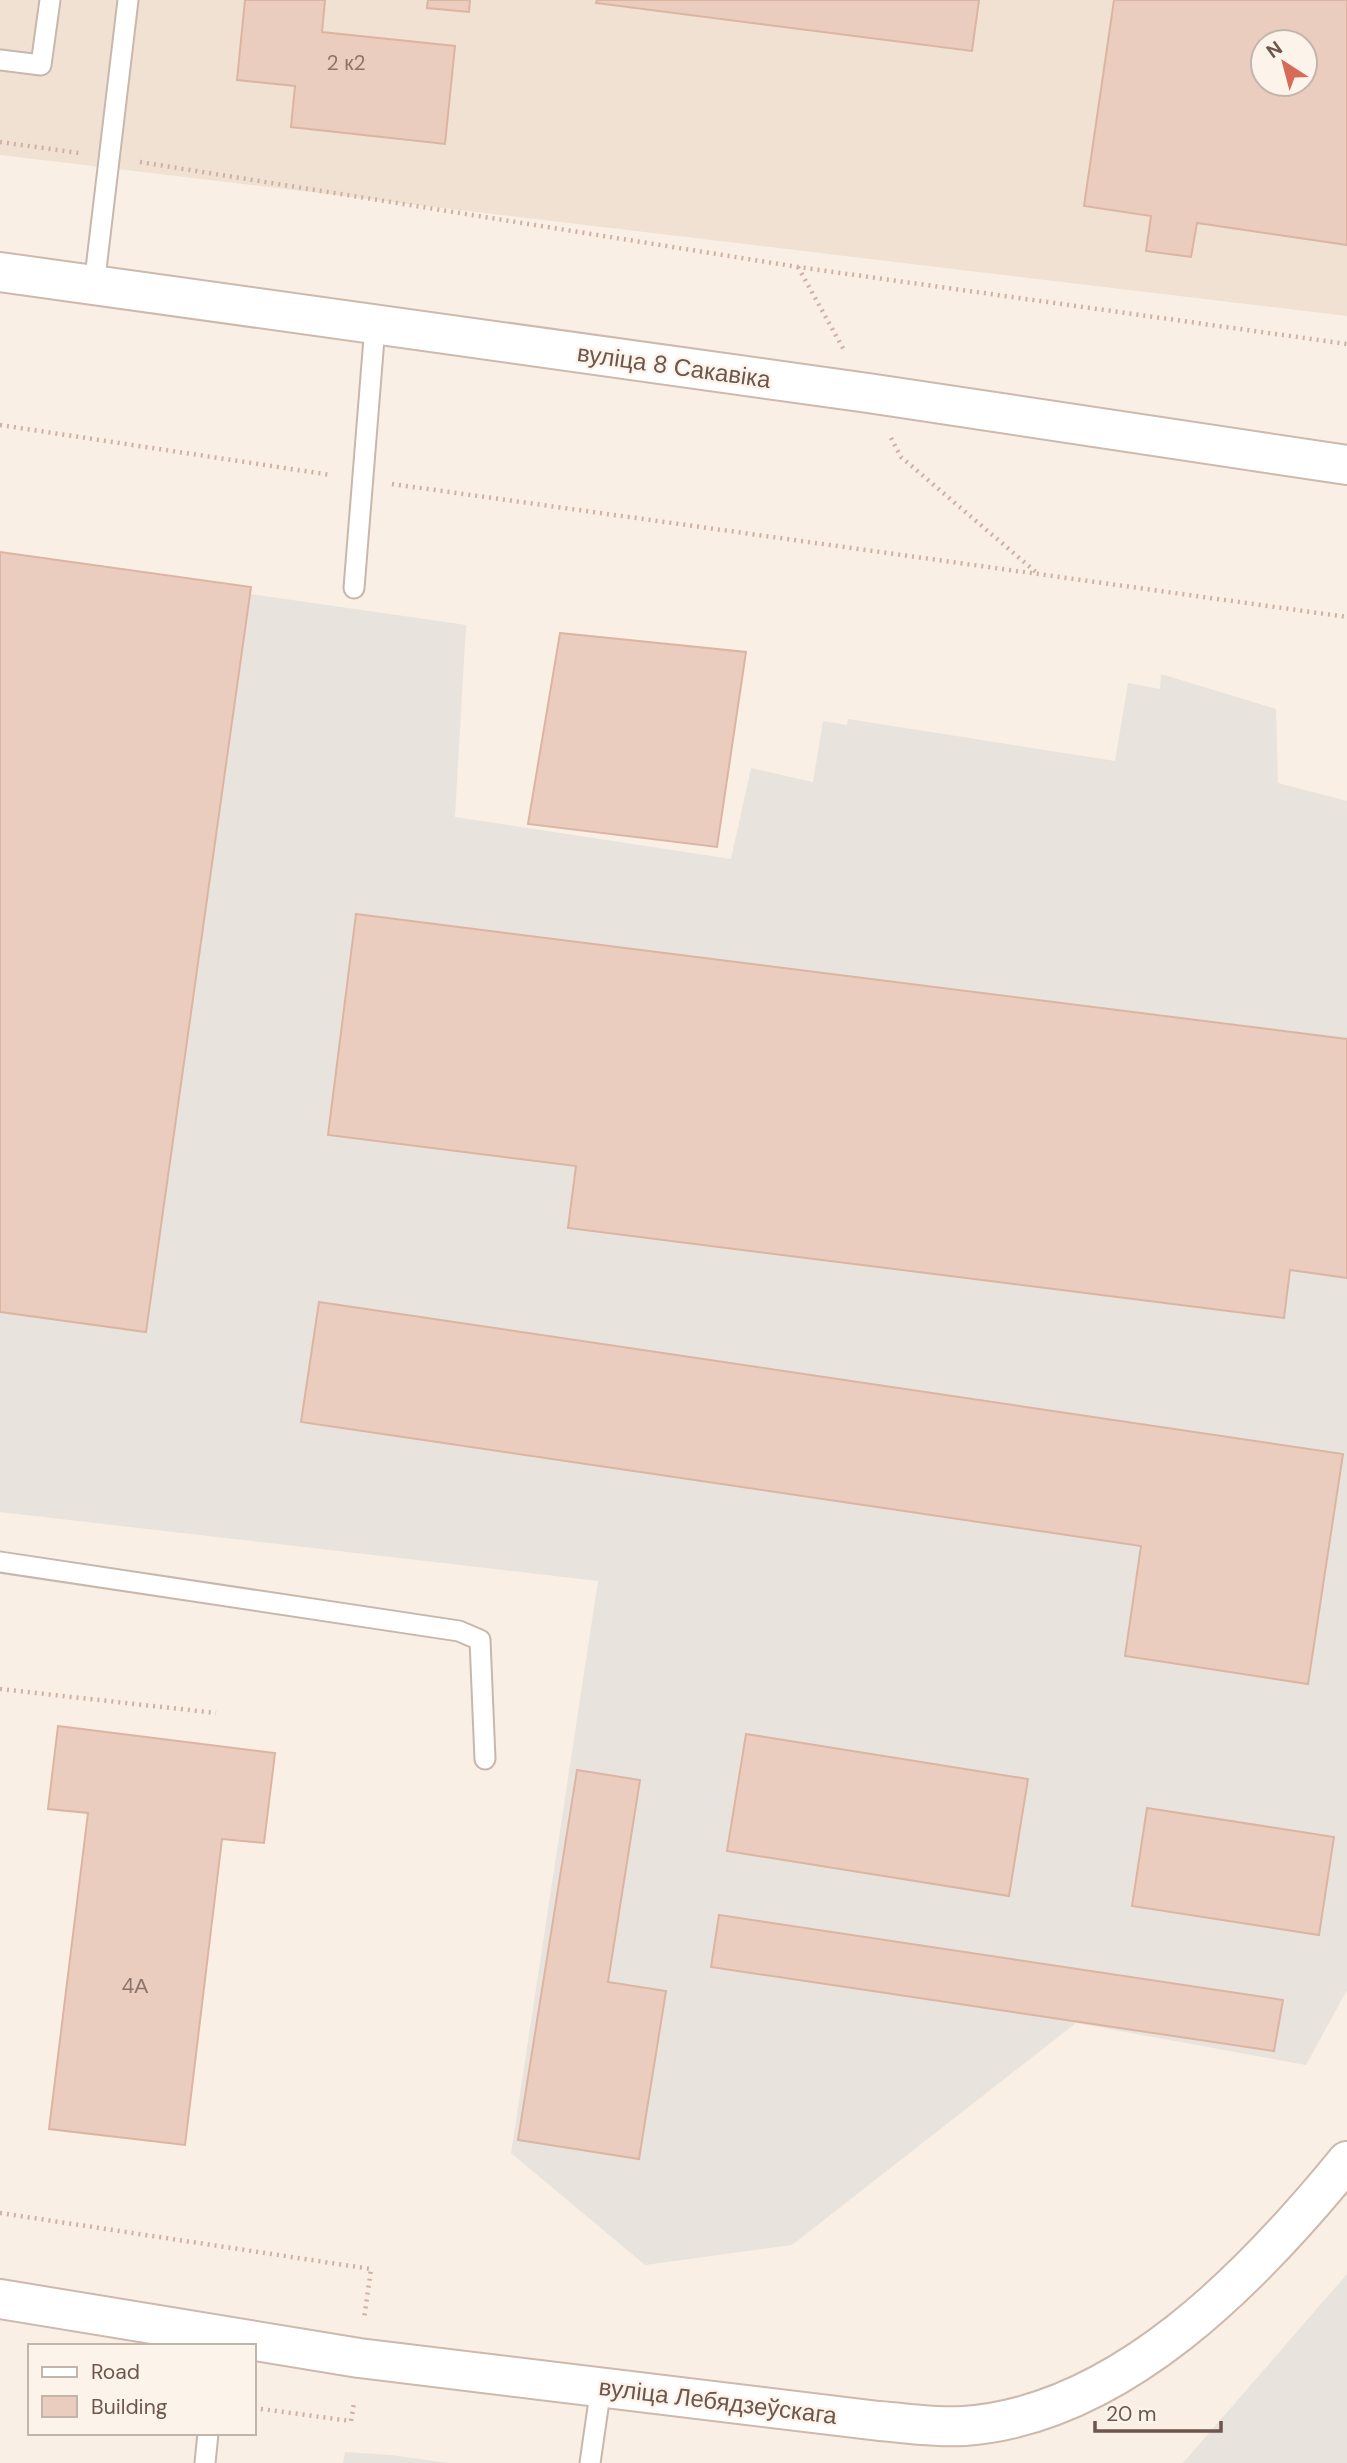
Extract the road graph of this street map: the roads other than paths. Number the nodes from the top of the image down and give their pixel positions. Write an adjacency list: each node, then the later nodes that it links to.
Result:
1 (50, 0): 3 (lane)
2 (128, 0): 5 (lane)
3 (0, 60)
4 (0, 272): 5 (main road, вуліца 8 Сакавіка)
5 (94, 286): 6 (main road, вуліца 8 Сакавіка)
6 (375, 326): 7 (main road, вуліца 8 Сакавіка); 8 (lane)
7 (1347, 465)
8 (354, 589)
9 (0, 1562): 10 (lane)
10 (485, 1759)
11 (1347, 2161): 16 (main road, вуліца Лебядзеўскага)
12 (0, 2299): 13 (main road, вуліца Лебядзеўскага)
13 (221, 2340): 14 (main road, вуліца Лебядзеўскага)
14 (252, 2344)
15 (256, 2345): 16 (main road, вуліца Лебядзеўскага)
16 (601, 2387): 19 (lane)
17 (208, 2435): 18 (lane)
18 (205, 2463)
19 (590, 2463)

